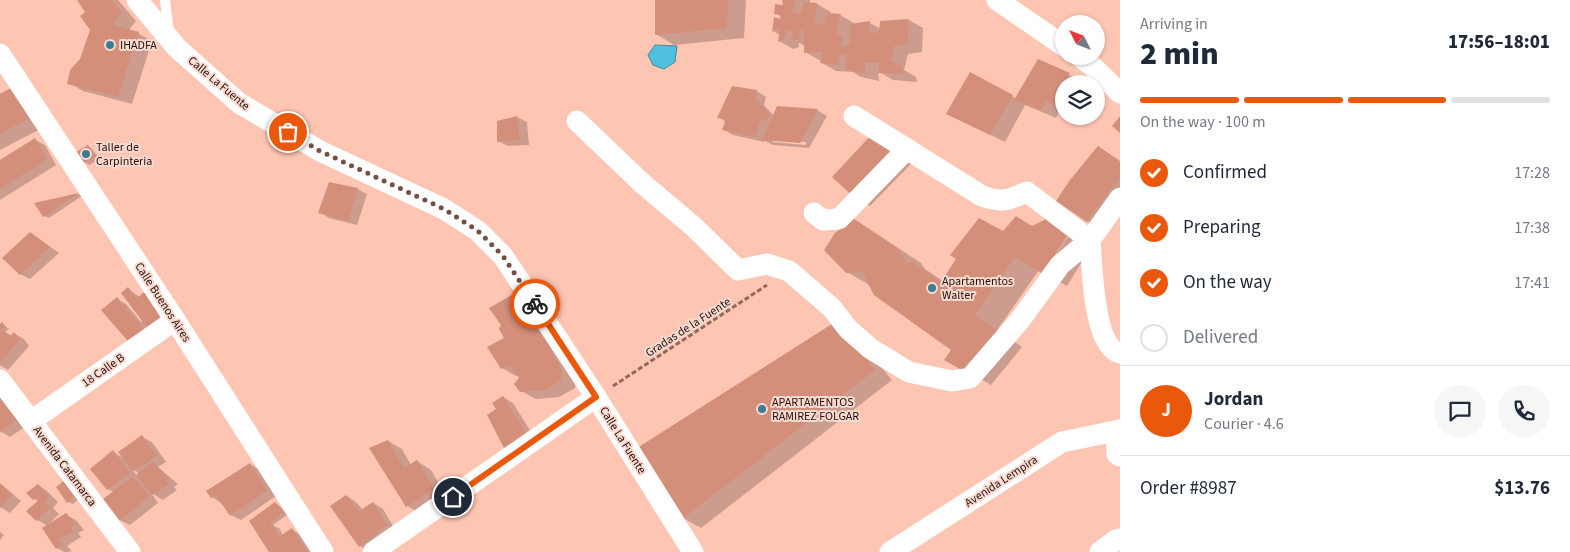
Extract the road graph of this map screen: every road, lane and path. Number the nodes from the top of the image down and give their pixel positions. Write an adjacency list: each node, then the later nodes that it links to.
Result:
1 (137, 0): 4 (street, Calle La Fuente)
2 (165, 0): 4 (lane)
3 (997, 0): 5 (street)
4 (169, 40): 19 (street, Calle La Fuente)
5 (1055, 40)
6 (0, 54): 16 (street, Calle Buenos Aires)
7 (1091, 65): 8 (street)
8 (1120, 93)
9 (854, 116): 11 (street)
10 (577, 122): 15 (street)
11 (907, 149): 13 (street); 14 (street)
12 (1120, 198): 14 (street)
13 (814, 213)
14 (1090, 240): 15 (street); 17 (street)
15 (789, 271): 19 (path, Gradas de la Fuente)
16 (176, 320): 20 (street, 18 Calle B); 25 (street, Calle Buenos Aires)
17 (1120, 353)
18 (0, 380): 20 (street, Avenida Catamarca)
19 (596, 397): 26 (street); 27 (street, Calle La Fuente)
20 (31, 421): 24 (street, Avenida Catamarca)
21 (1118, 430): 22 (street); 28 (street, Avenida Lempira)
22 (1120, 456)
23 (1120, 539): 29 (street)
24 (130, 552)
25 (324, 552)
26 (374, 552)
27 (693, 552)
28 (890, 552)
29 (1100, 552)

